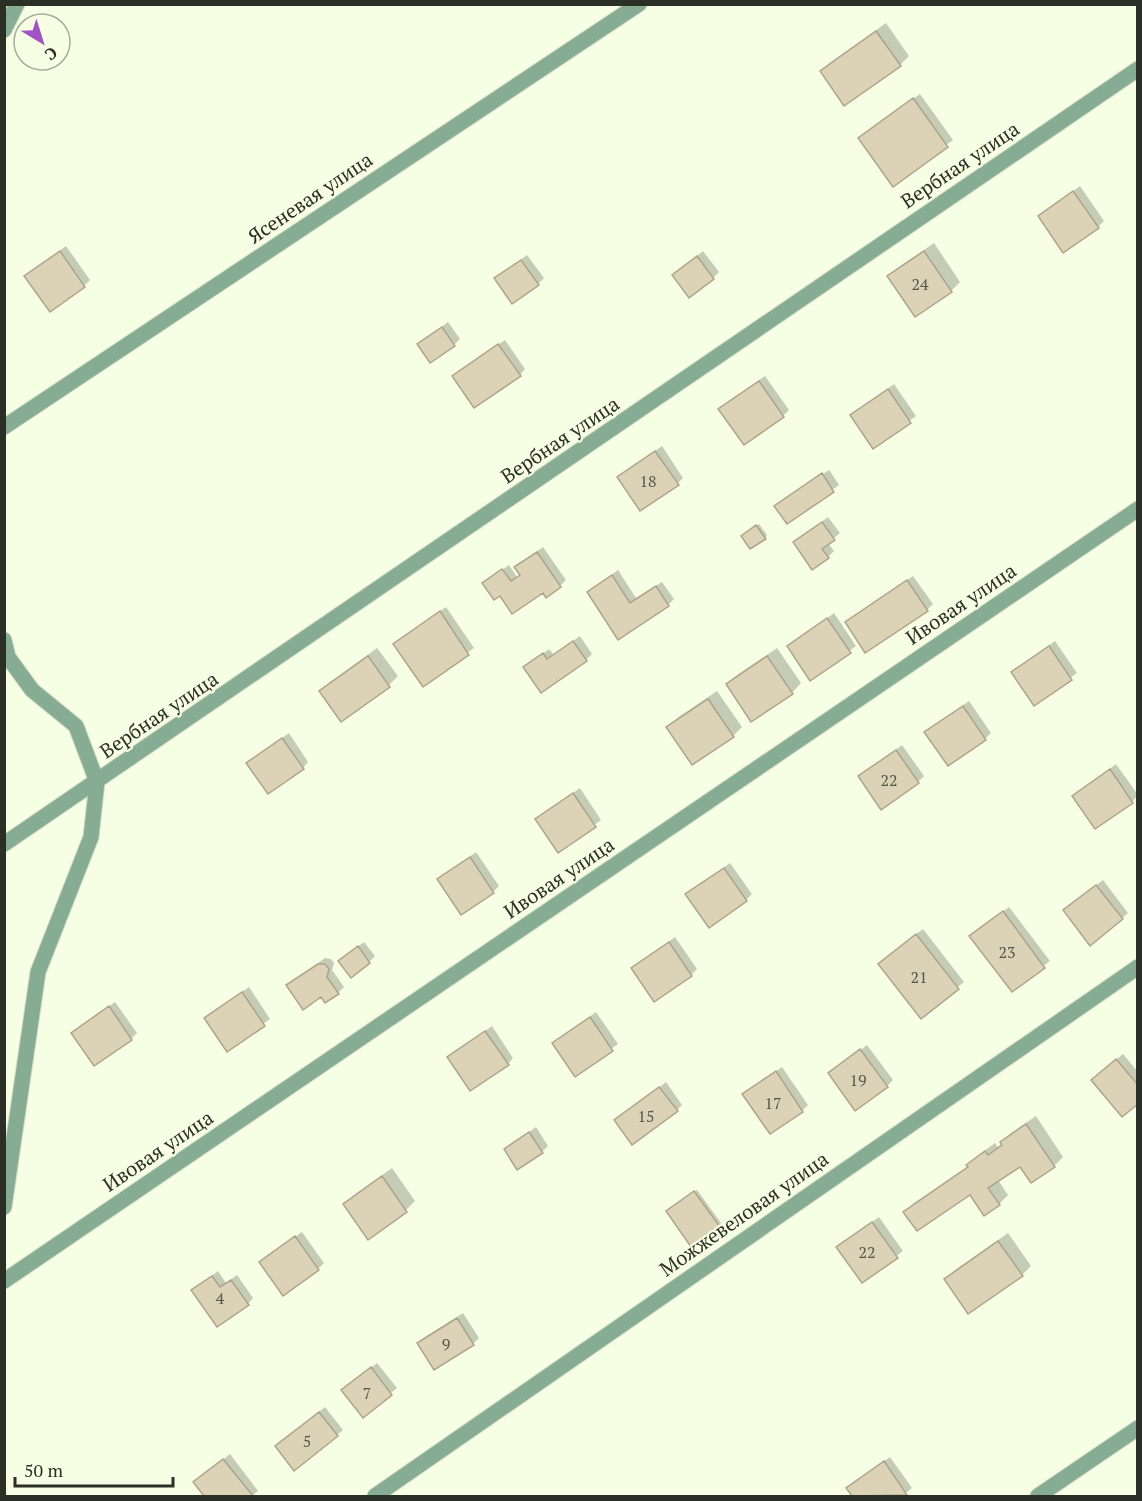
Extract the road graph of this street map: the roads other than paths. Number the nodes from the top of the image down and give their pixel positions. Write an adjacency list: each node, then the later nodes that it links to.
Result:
1 (17, 4): 3 (street)
2 (639, 4): 5 (street, Ясеневая улица)
3 (4, 30)
4 (1137, 69): 8 (street, Вербная улица)
5 (4, 427)
6 (1137, 509): 12 (street, Ивовая улица)
7 (4, 640): 8 (street)
8 (97, 782): 9 (street, Вербная улица); 11 (street)
9 (4, 844)
10 (1137, 967): 14 (street, Можжевеловая улица)
11 (4, 1207)
12 (4, 1281)
13 (1137, 1428): 15 (street)
14 (375, 1497)
15 (1038, 1497)

